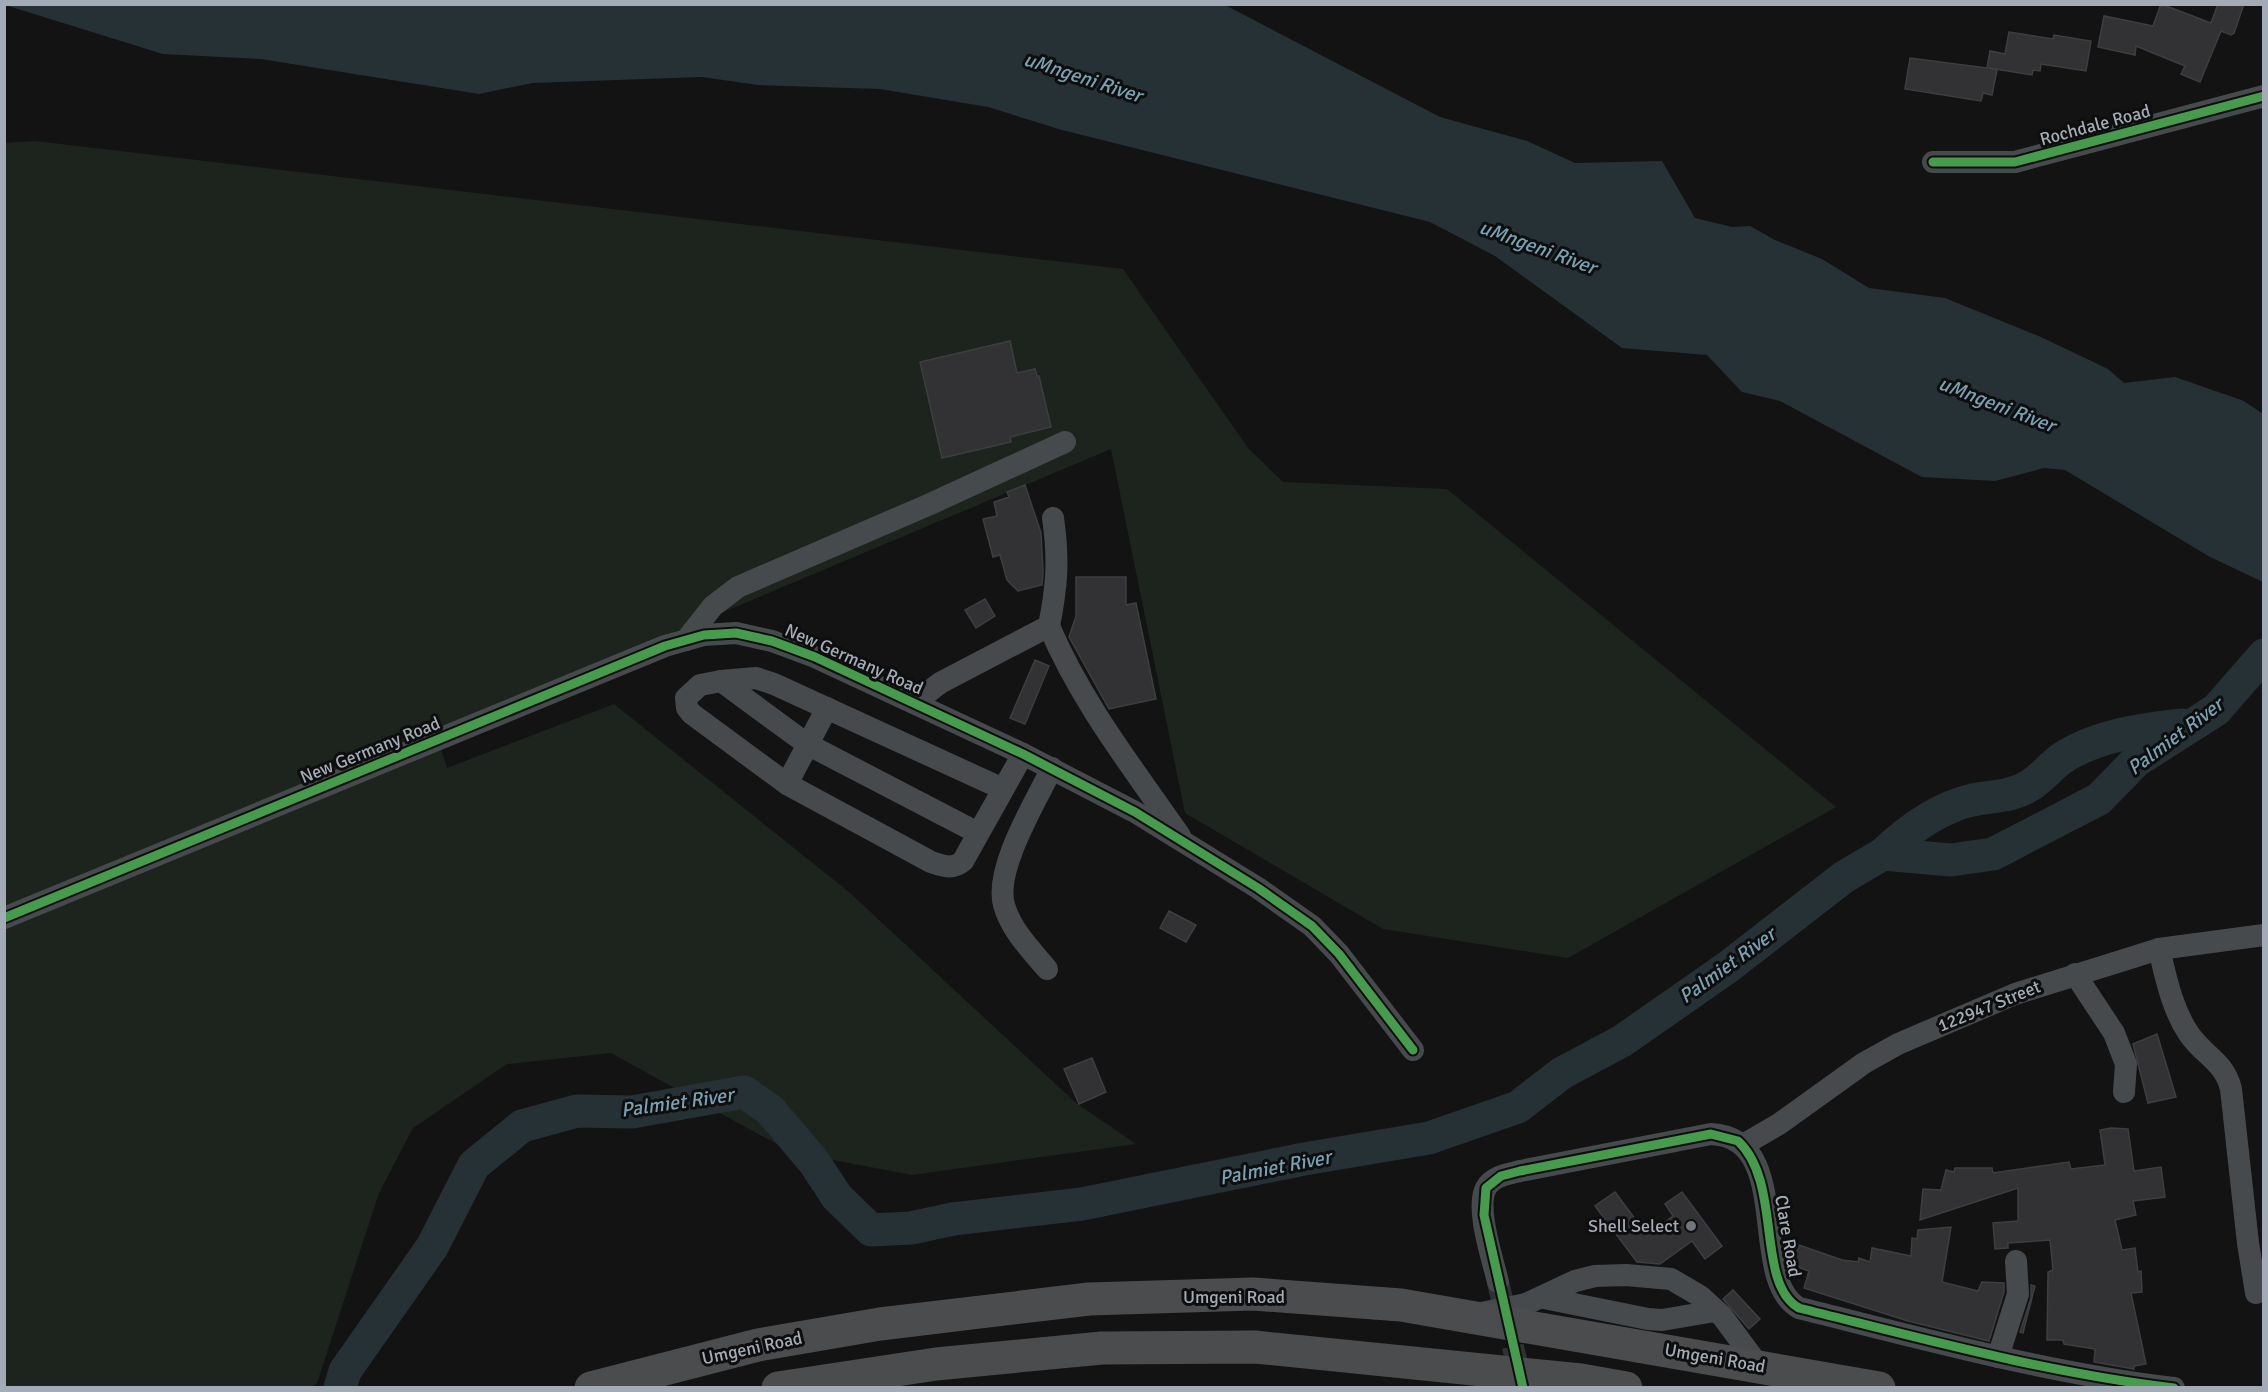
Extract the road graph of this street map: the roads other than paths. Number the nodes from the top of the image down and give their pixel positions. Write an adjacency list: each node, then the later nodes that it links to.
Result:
1 (2264, 96): 2 (street, Rochdale Road)
2 (1933, 162)
3 (1065, 442): 6 (street)
4 (1053, 519): 5 (street)
5 (1049, 626): 8 (street); 16 (street)
6 (686, 640): 8 (street, New Germany Road); 17 (street, New Germany Road)
7 (721, 681): 9 (street); 10 (street); 13 (street)
8 (914, 703): 11 (street, New Germany Road)
9 (827, 708): 10 (street); 14 (street)
10 (807, 744): 13 (street); 15 (street)
11 (1023, 754): 12 (street, New Germany Road); 14 (street)
12 (1052, 768): 16 (street, New Germany Road); 20 (street)
13 (787, 784): 15 (street)
14 (1003, 789): 15 (street)
15 (978, 833)
16 (1184, 843): 22 (street, New Germany Road)
17 (4, 918)
18 (2264, 935): 19 (street, 122947 Street)
19 (2158, 950): 21 (street, 122947 Street); 27 (street)
20 (1047, 969)
21 (2074, 974): 23 (street); 24 (street, 122947 Street)
22 (1413, 1050)
23 (2124, 1092)
24 (1743, 1145): 26 (street); 31 (street, Clare Road)
25 (2016, 1261): 31 (street)
26 (1498, 1282)
27 (2256, 1293)
28 (1544, 1298): 29 (street); 29 (street); 30 (street)
29 (1715, 1311): 32 (street)
30 (1466, 1315): 32 (highway, Umgeni Road); 33 (highway, Umgeni Road)
31 (1998, 1357): 38 (street, Clare Road)
32 (1759, 1366): 37 (highway, Umgeni Road)
33 (634, 1381): 34 (highway, Umgeni Road)
34 (591, 1388)
35 (778, 1388): 36 (highway)
36 (1626, 1388)
37 (1879, 1388)
38 (2174, 1388)

